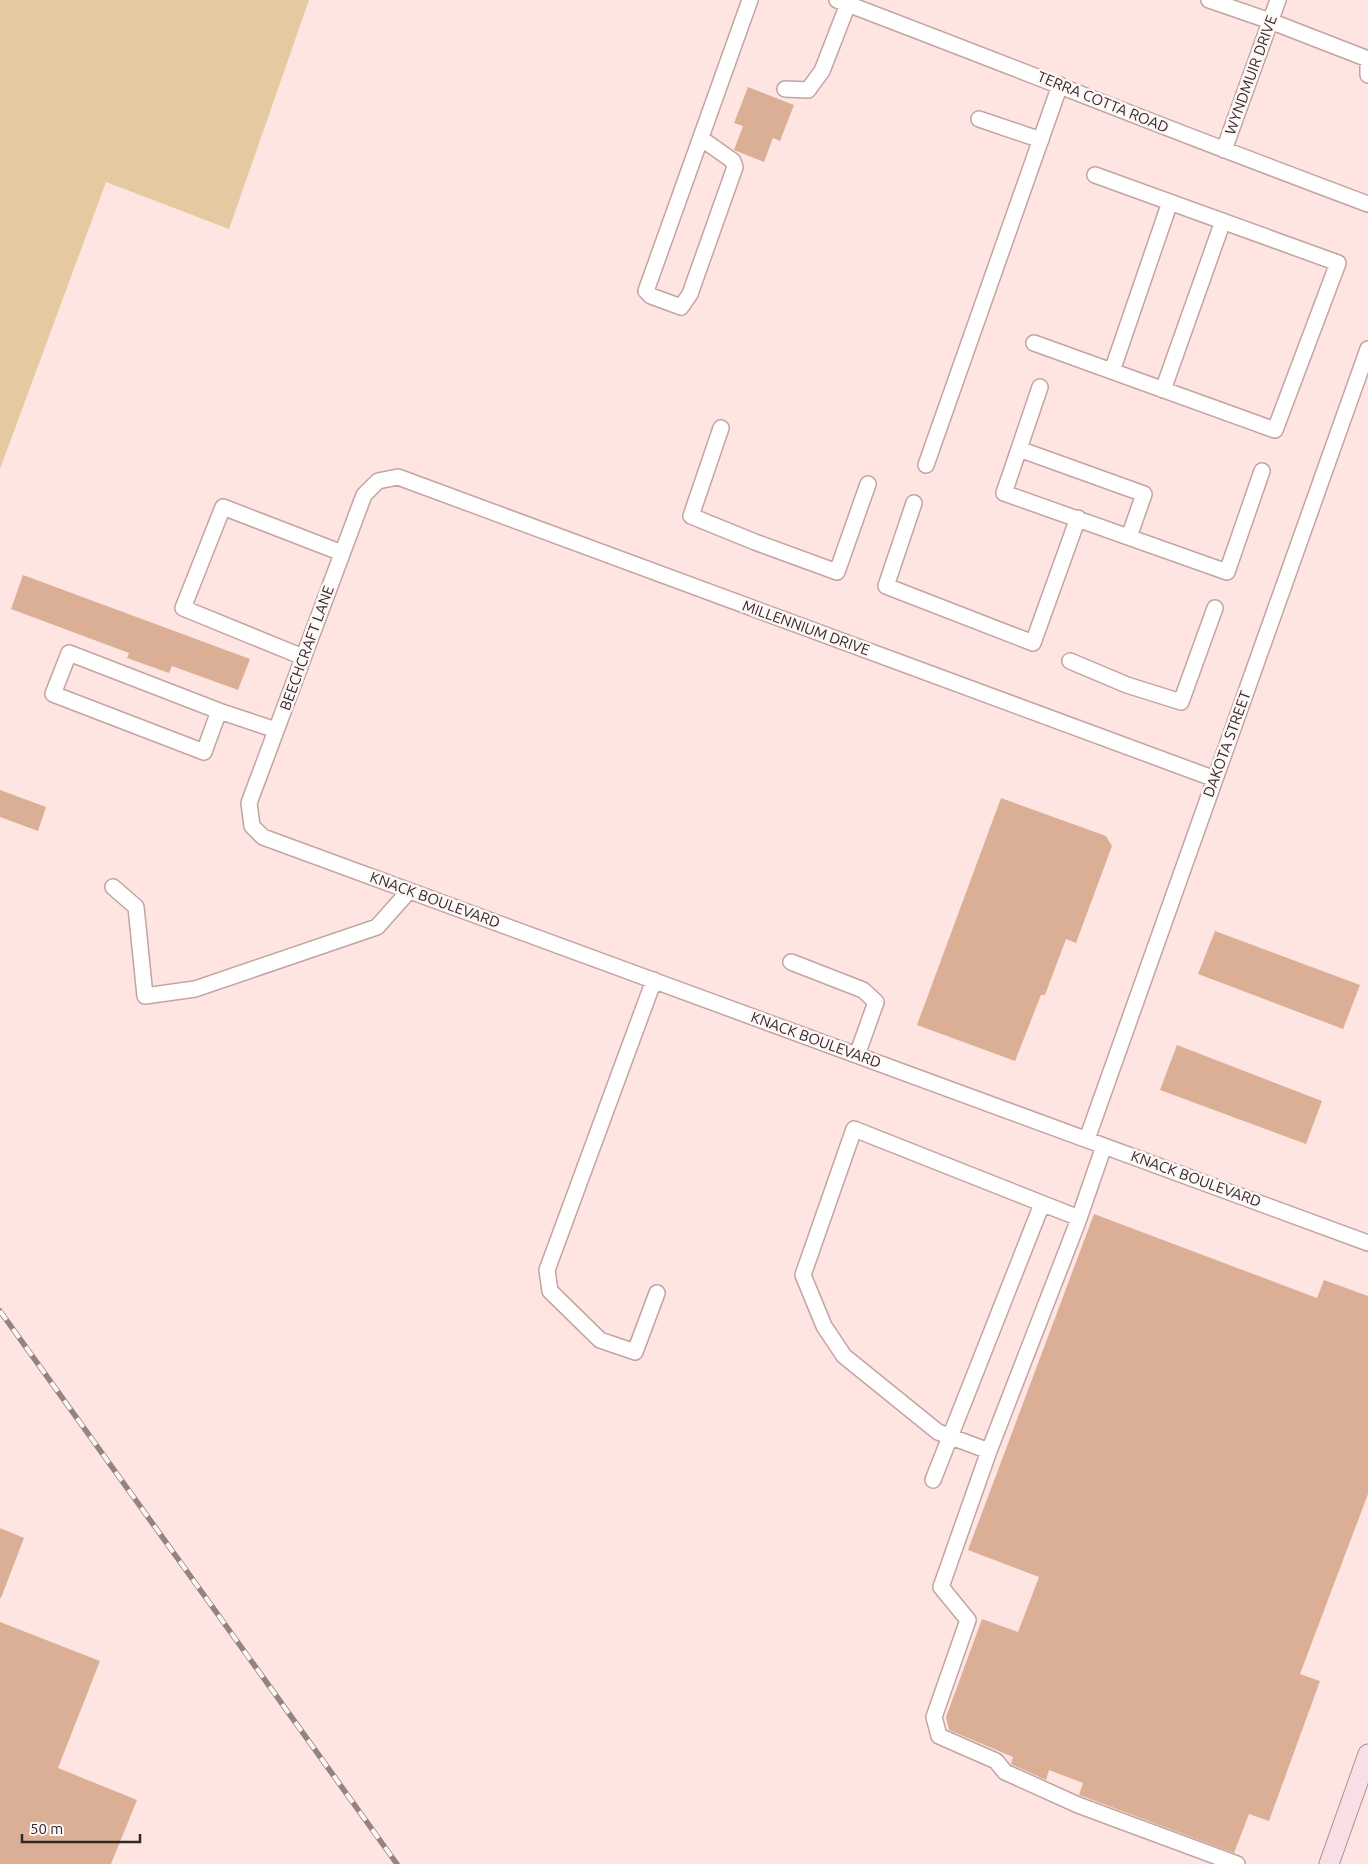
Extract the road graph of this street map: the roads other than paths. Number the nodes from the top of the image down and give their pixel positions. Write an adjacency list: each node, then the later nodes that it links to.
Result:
1 (750, 0): 12 (street)
2 (1209, 0): 5 (street)
3 (1278, 0): 5 (street, WYNDMUIR DRIVE)
4 (843, 2): 9 (street, TERRA COTTA ROAD); 10 (street)
5 (1270, 21): 6 (street); 14 (street, WYNDMUIR DRIVE)
6 (1368, 59)
7 (1368, 66): 8 (street)
8 (1368, 75)
9 (1060, 84): 13 (street); 14 (street, TERRA COTTA ROAD)
10 (784, 89)
11 (979, 119): 13 (street)
12 (702, 139): 12 (street)
13 (1041, 140): 26 (street)
14 (1224, 150): 17 (street, TERRA COTTA ROAD)
15 (1095, 175): 16 (street)
16 (1170, 202): 18 (street); 21 (street)
17 (1368, 204)
18 (1223, 221): 23 (street); 23 (street)
19 (1034, 343): 21 (street)
20 (1368, 349): 39 (street, DAKOTA STREET)
21 (1112, 371): 23 (street)
22 (1040, 387): 25 (street)
23 (1163, 390)
24 (721, 428): 29 (street)
25 (1019, 449): 31 (street); 32 (street)
26 (926, 465)
27 (1262, 471): 32 (street)
28 (398, 477): 33 (street, BEECHCRAFT LANE); 39 (street, MILLENNIUM DRIVE)
29 (868, 484)
30 (914, 503): 31 (street)
31 (1078, 518): 32 (street)
32 (1129, 537)
33 (342, 552): 35 (street, BEECHCRAFT LANE); 35 (street)
34 (1214, 608): 36 (street)
35 (303, 658): 38 (street, BEECHCRAFT LANE)
36 (1070, 661)
37 (219, 711): 37 (street); 38 (street)
38 (276, 730): 40 (street, BEECHCRAFT LANE)
39 (1215, 779): 46 (street, DAKOTA STREET)
40 (263, 837): 42 (street, KNACK BOULEVARD)
41 (113, 887): 42 (street)
42 (409, 890): 44 (street, KNACK BOULEVARD)
43 (791, 962): 45 (street)
44 (654, 980): 45 (street, KNACK BOULEVARD); 51 (street)
45 (857, 1055): 46 (street, KNACK BOULEVARD)
46 (1087, 1140): 47 (street, KNACK BOULEVARD)
47 (1104, 1146): 49 (street); 50 (street, KNACK BOULEVARD)
48 (1042, 1204): 49 (street); 52 (street); 52 (street)
49 (1079, 1218): 53 (street)
50 (1368, 1243)
51 (657, 1293)
52 (950, 1436): 53 (street); 54 (street)
53 (990, 1450): 57 (street)
54 (933, 1480)
55 (1368, 1754): 56 (main road)
56 (1364, 1775): 58 (main road)
57 (1237, 1864)
58 (1329, 1864)

